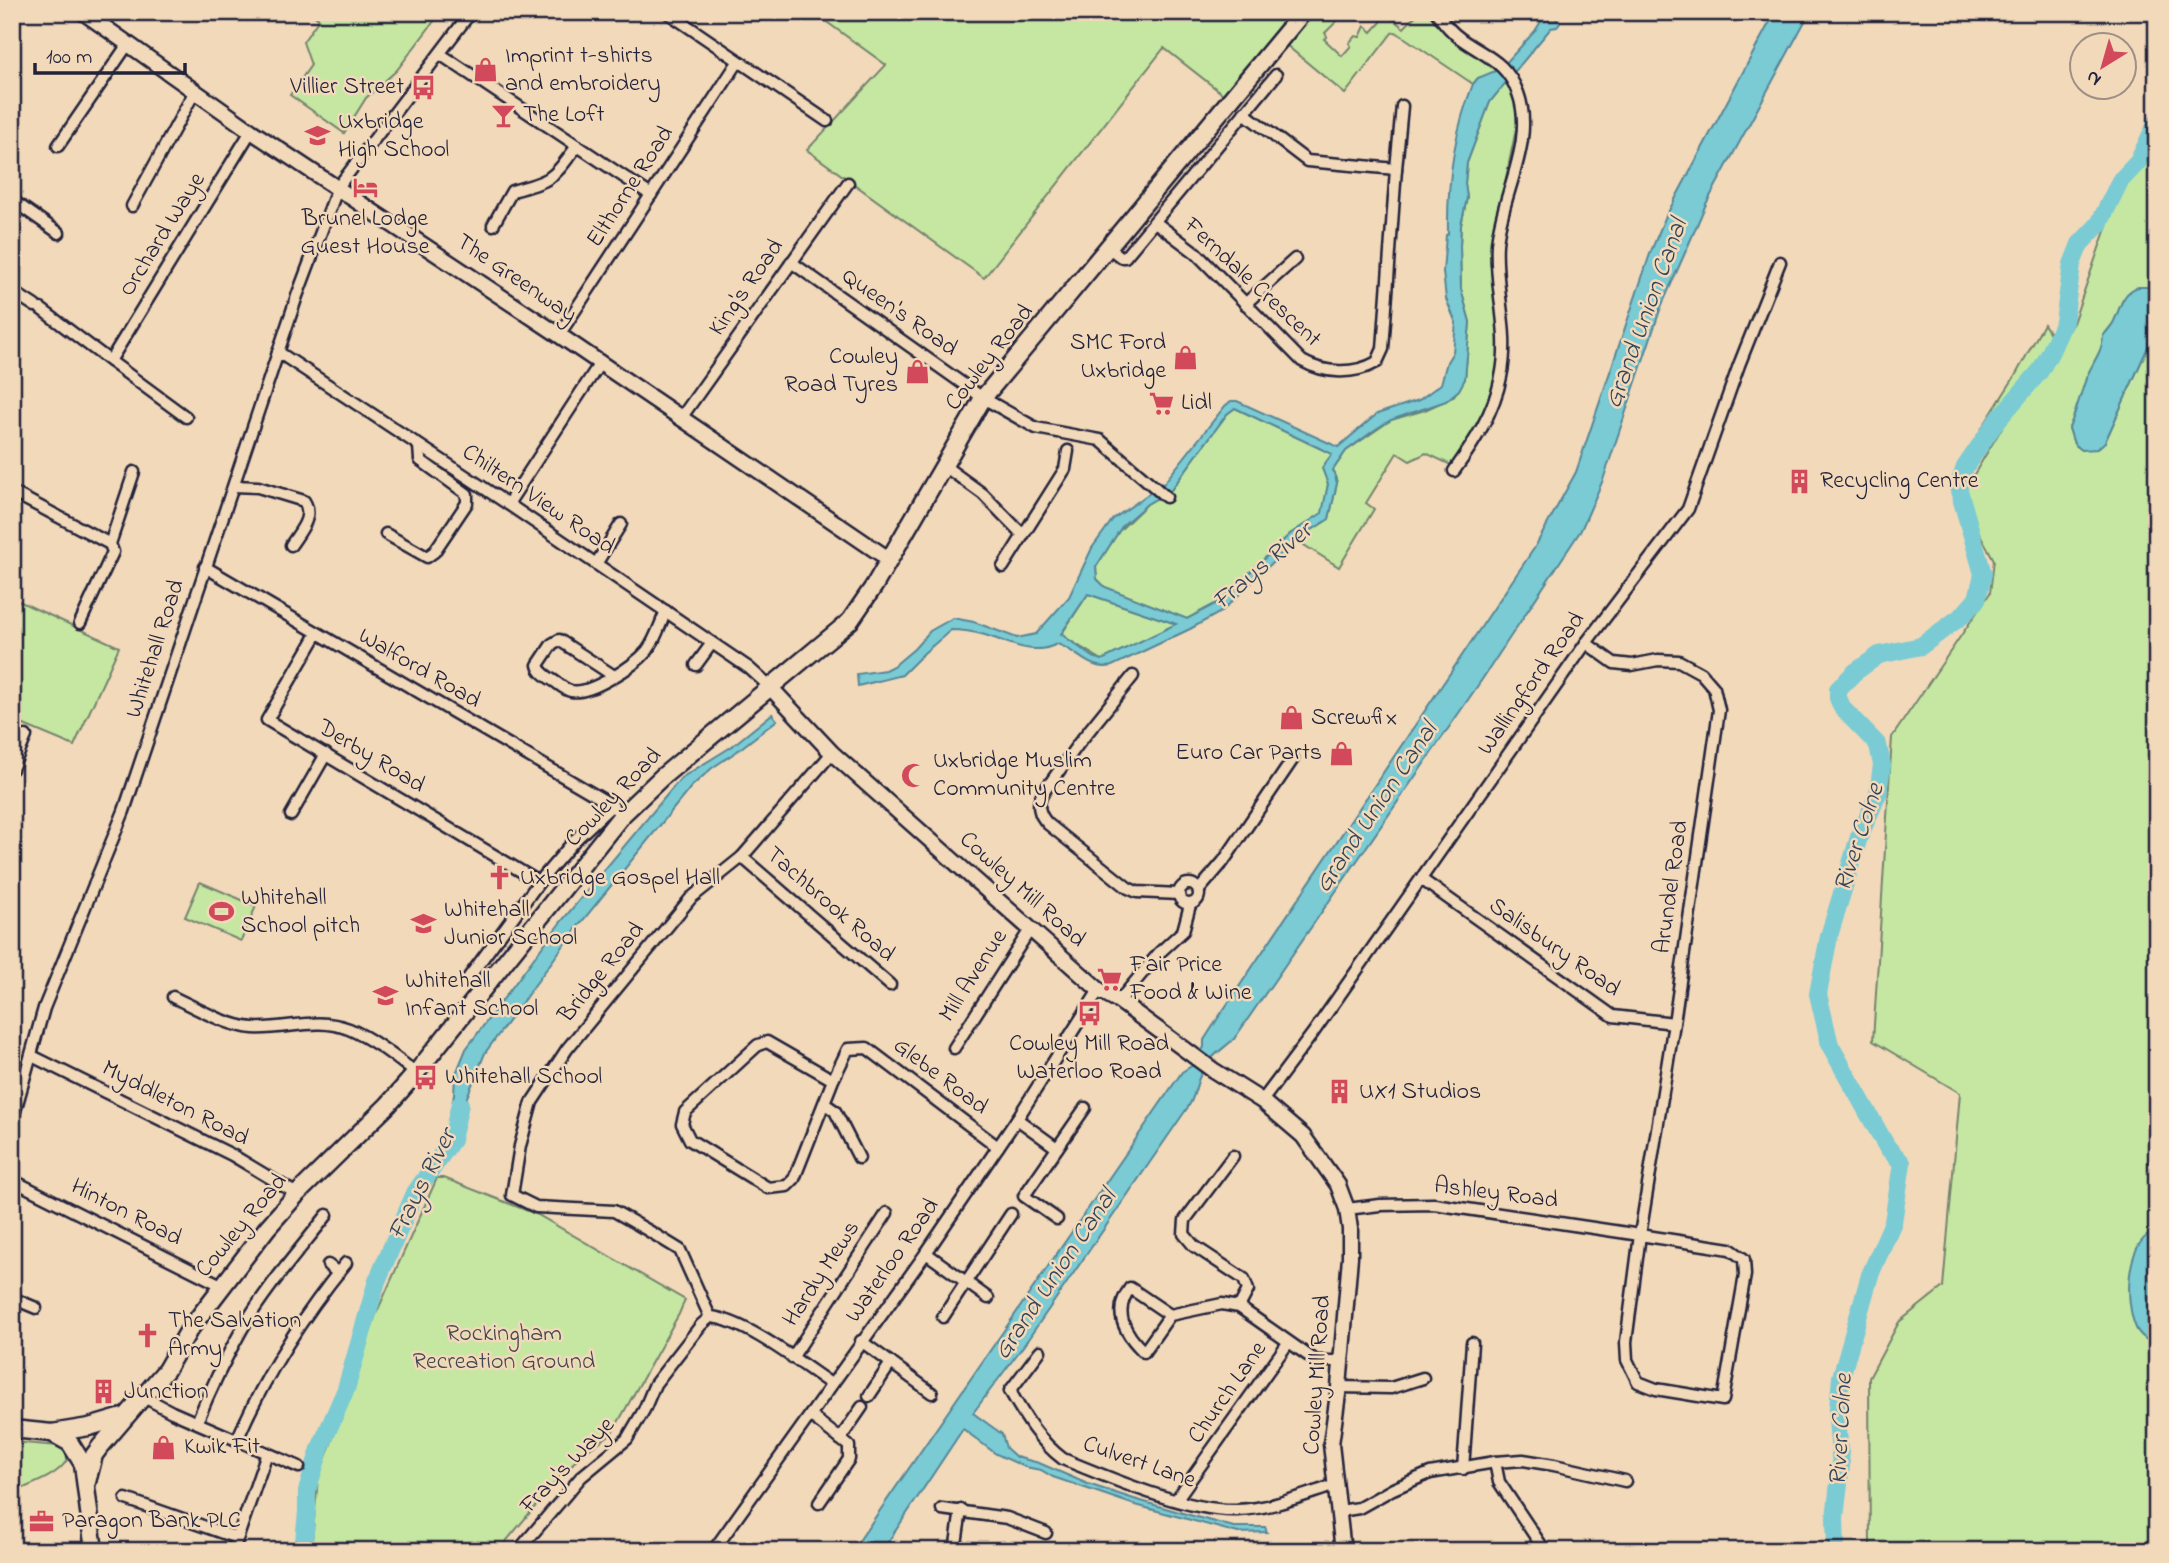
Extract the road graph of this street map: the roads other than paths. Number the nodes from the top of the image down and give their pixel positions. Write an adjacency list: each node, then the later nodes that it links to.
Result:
1 (83, 12): 6 (street, The Greenway)
2 (471, 12): 7 (street, Whitehall Road)
3 (667, 12): 8 (street)
4 (1303, 12): 10 (main road, Cowley Road)
5 (1436, 12): 44 (street)
6 (128, 44): 11 (street, The Greenway); 18 (street)
7 (440, 54): 17 (street); 21 (street, Whitehall Road)
8 (738, 62): 15 (street); 22 (street, Elthorne Road)
9 (1276, 75): 12 (street)
10 (1245, 81): 12 (street); 28 (main road, Cowley Road)
11 (195, 92): 16 (street, The Greenway); 24 (street)
12 (1260, 93): 14 (street)
13 (1402, 106): 19 (street)
14 (1244, 113): 19 (street); 25 (street)
15 (827, 121)
16 (251, 131): 21 (street, The Greenway); 36 (street, Orchard Waye)
17 (577, 145): 22 (street); 26 (street)
18 (58, 146)
19 (1396, 169): 33 (street, Ferndale Crescent)
20 (848, 183): 30 (street, King's Road)
21 (338, 187): 34 (street, The Greenway); 35 (street, Whitehall Road)
22 (651, 195): 34 (street, Elthorne Road)
23 (12, 200): 27 (street)
24 (132, 206)
25 (1155, 222): 28 (street); 33 (street, Ferndale Crescent)
26 (493, 225)
27 (59, 233)
28 (1109, 248): 38 (main road, Cowley Road)
29 (1295, 259): 33 (street)
30 (791, 261): 38 (street, Queen's Road); 40 (street, King's Road)
31 (1780, 262): 63 (street, Wallingford Road)
32 (12, 291): 36 (street)
33 (1245, 304)
34 (559, 335): 37 (street, The Greenway)
35 (278, 352): 41 (street, Chiltern View Road); 46 (street, Whitehall Road)
36 (110, 361): 39 (street)
37 (600, 363): 40 (street, The Greenway); 49 (street)
38 (983, 398): 43 (main road, Cowley Road); 48 (street, Queen's Road)
39 (186, 417)
40 (681, 418): 55 (street, The Greenway)
41 (419, 446): 49 (street, Chiltern View Road); 51 (street)
42 (1068, 451): 52 (street)
43 (943, 465): 52 (street); 55 (main road, Cowley Road)
44 (1454, 471)
45 (134, 472): 53 (street)
46 (234, 486): 54 (street); 57 (street, Whitehall Road)
47 (12, 492): 53 (street)
48 (1166, 497)
49 (508, 504): 56 (street, Chiltern View Road)
50 (621, 524): 56 (street)
51 (386, 534)
52 (1022, 534): 58 (street)
53 (110, 544): 60 (street)
54 (291, 545)
55 (890, 559): 67 (main road, Cowley Road)
56 (596, 564): 59 (street, Chiltern View Road)
57 (205, 567): 61 (street, Walford Road); 89 (street, Whitehall Road)
58 (1003, 567)
59 (666, 611): 62 (street, Chiltern View Road); 65 (street)
60 (80, 623)
61 (317, 634): 70 (street, Derby Road); 73 (street, Walford Road)
62 (712, 643): 64 (street); 67 (street, Chiltern View Road)
63 (1586, 643): 76 (street, Wallingford Road); 87 (street, Arundel Road)
64 (696, 665)
65 (614, 676): 65 (street)
66 (1133, 676): 79 (street)
67 (778, 696): 69 (street, Cowley Mill Road); 73 (main road, Cowley Road)
68 (26, 736): 72 (street)
69 (832, 753): 75 (street, Bridge Road); 81 (street, Cowley Mill Road)
70 (326, 754): 74 (street); 77 (street, Derby Road)
71 (1293, 759): 78 (street)
72 (12, 769)
73 (617, 810): 77 (street); 84 (main road, Cowley Road)
74 (291, 815)
75 (742, 857): 82 (street, Tachbrook Road); 120 (street, Bridge Road)
76 (1421, 879): 87 (street, Salisbury Road); 92 (street, Wallingford Road)
77 (539, 882): 84 (street)
78 (1199, 890): 79 (street); 80 (street)
79 (1179, 894): 80 (street)
80 (1190, 905): 86 (street)
81 (1031, 928): 83 (street, Cowley Mill Road); 88 (street, Mill Avenue)
82 (890, 985)
83 (1100, 990): 86 (street, Cowley Mill Road); 95 (street, Waterloo Road)
84 (483, 991): 90 (main road, Cowley Road)
85 (173, 997): 90 (street)
86 (1119, 1001): 92 (street, Cowley Mill Road)
87 (1674, 1023): 108 (street, Arundel Road)
88 (954, 1048)
89 (32, 1056): 96 (street, Whitehall Road); 102 (street, Myddleton Road)
90 (416, 1073): 102 (main road, Cowley Road)
91 (833, 1080): 93 (street); 93 (street); 97 (street, Glebe Road)
92 (1262, 1101): 103 (street, Cowley Mill Road)
93 (825, 1104): 100 (street)
94 (1085, 1108): 98 (street)
95 (1017, 1119): 97 (street, Waterloo Road); 98 (street)
96 (12, 1122)
97 (998, 1147): 109 (street, Waterloo Road)
98 (1057, 1148): 107 (street)
99 (1233, 1156): 117 (street)
100 (859, 1158)
101 (12, 1180): 114 (street, Hinton Road)
102 (297, 1194): 114 (main road, Cowley Road)
103 (1347, 1209): 108 (street, Ashley Road); 127 (street, Cowley Mill Road)
104 (887, 1213): 126 (street, Hardy Mews)
105 (1011, 1214): 113 (street)
106 (327, 1215): 138 (street)
107 (1057, 1219)
108 (1640, 1235): 108 (street, Arundel Road)
109 (926, 1253): 113 (street); 122 (street, Waterloo Road)
110 (345, 1263): 112 (street)
111 (328, 1265): 112 (street)
112 (338, 1273): 142 (street)
113 (966, 1282): 116 (street); 121 (street)
114 (221, 1285): 134 (main road, Cowley Road)
115 (12, 1298): 118 (street)
116 (988, 1298)
117 (1239, 1307): 119 (street); 123 (street)
118 (36, 1308)
119 (1170, 1315): 119 (street)
120 (710, 1317): 126 (street); 160 (street, Fray's Waye)
121 (943, 1317)
122 (861, 1341): 128 (street); 130 (street, Waterloo Road)
123 (1289, 1343): 127 (street); 151 (street, Church Lane)
124 (1472, 1343): 146 (street)
125 (1040, 1351): 151 (street, Culvert Lane)
126 (792, 1358): 130 (street)
127 (1340, 1362): 131 (street, Cowley Mill Road)
128 (891, 1363): 132 (street); 133 (street)
129 (1423, 1378): 131 (street)
130 (831, 1384): 136 (street, Waterloo Road)
131 (1339, 1387): 149 (street, Cowley Mill Road)
132 (932, 1393)
133 (869, 1395)
134 (144, 1397): 137 (main road, Cowley Road); 138 (street)
135 (862, 1407): 141 (street)
136 (810, 1415): 141 (street); 161 (street, Waterloo Road)
137 (123, 1417): 140 (main road, Cowley Road); 148 (main road, Cowley Road)
138 (197, 1422): 142 (street)
139 (12, 1429): 140 (main road, Cowley Road)
140 (52, 1433): 148 (main road)
141 (840, 1439): 152 (street)
142 (237, 1440): 143 (street)
143 (267, 1453): 145 (street); 157 (street)
144 (1494, 1462): 146 (street); 147 (street); 164 (street)
145 (299, 1467)
146 (1462, 1469): 155 (street)
147 (1625, 1481)
148 (87, 1482): 158 (main road)
149 (1336, 1485): 151 (street, Culvert Lane); 155 (street, Cowley Mill Road)
150 (126, 1499): 157 (street)
151 (1176, 1500)
152 (819, 1503)
153 (942, 1509): 154 (street)
154 (961, 1510): 156 (street); 162 (street)
155 (1340, 1511): 163 (street, Cowley Mill Road)
156 (1046, 1533)
157 (237, 1538): 159 (street)
158 (94, 1551)
159 (233, 1551)
160 (518, 1551)
161 (713, 1551)
162 (955, 1551)
163 (1343, 1551)
164 (1545, 1551)

